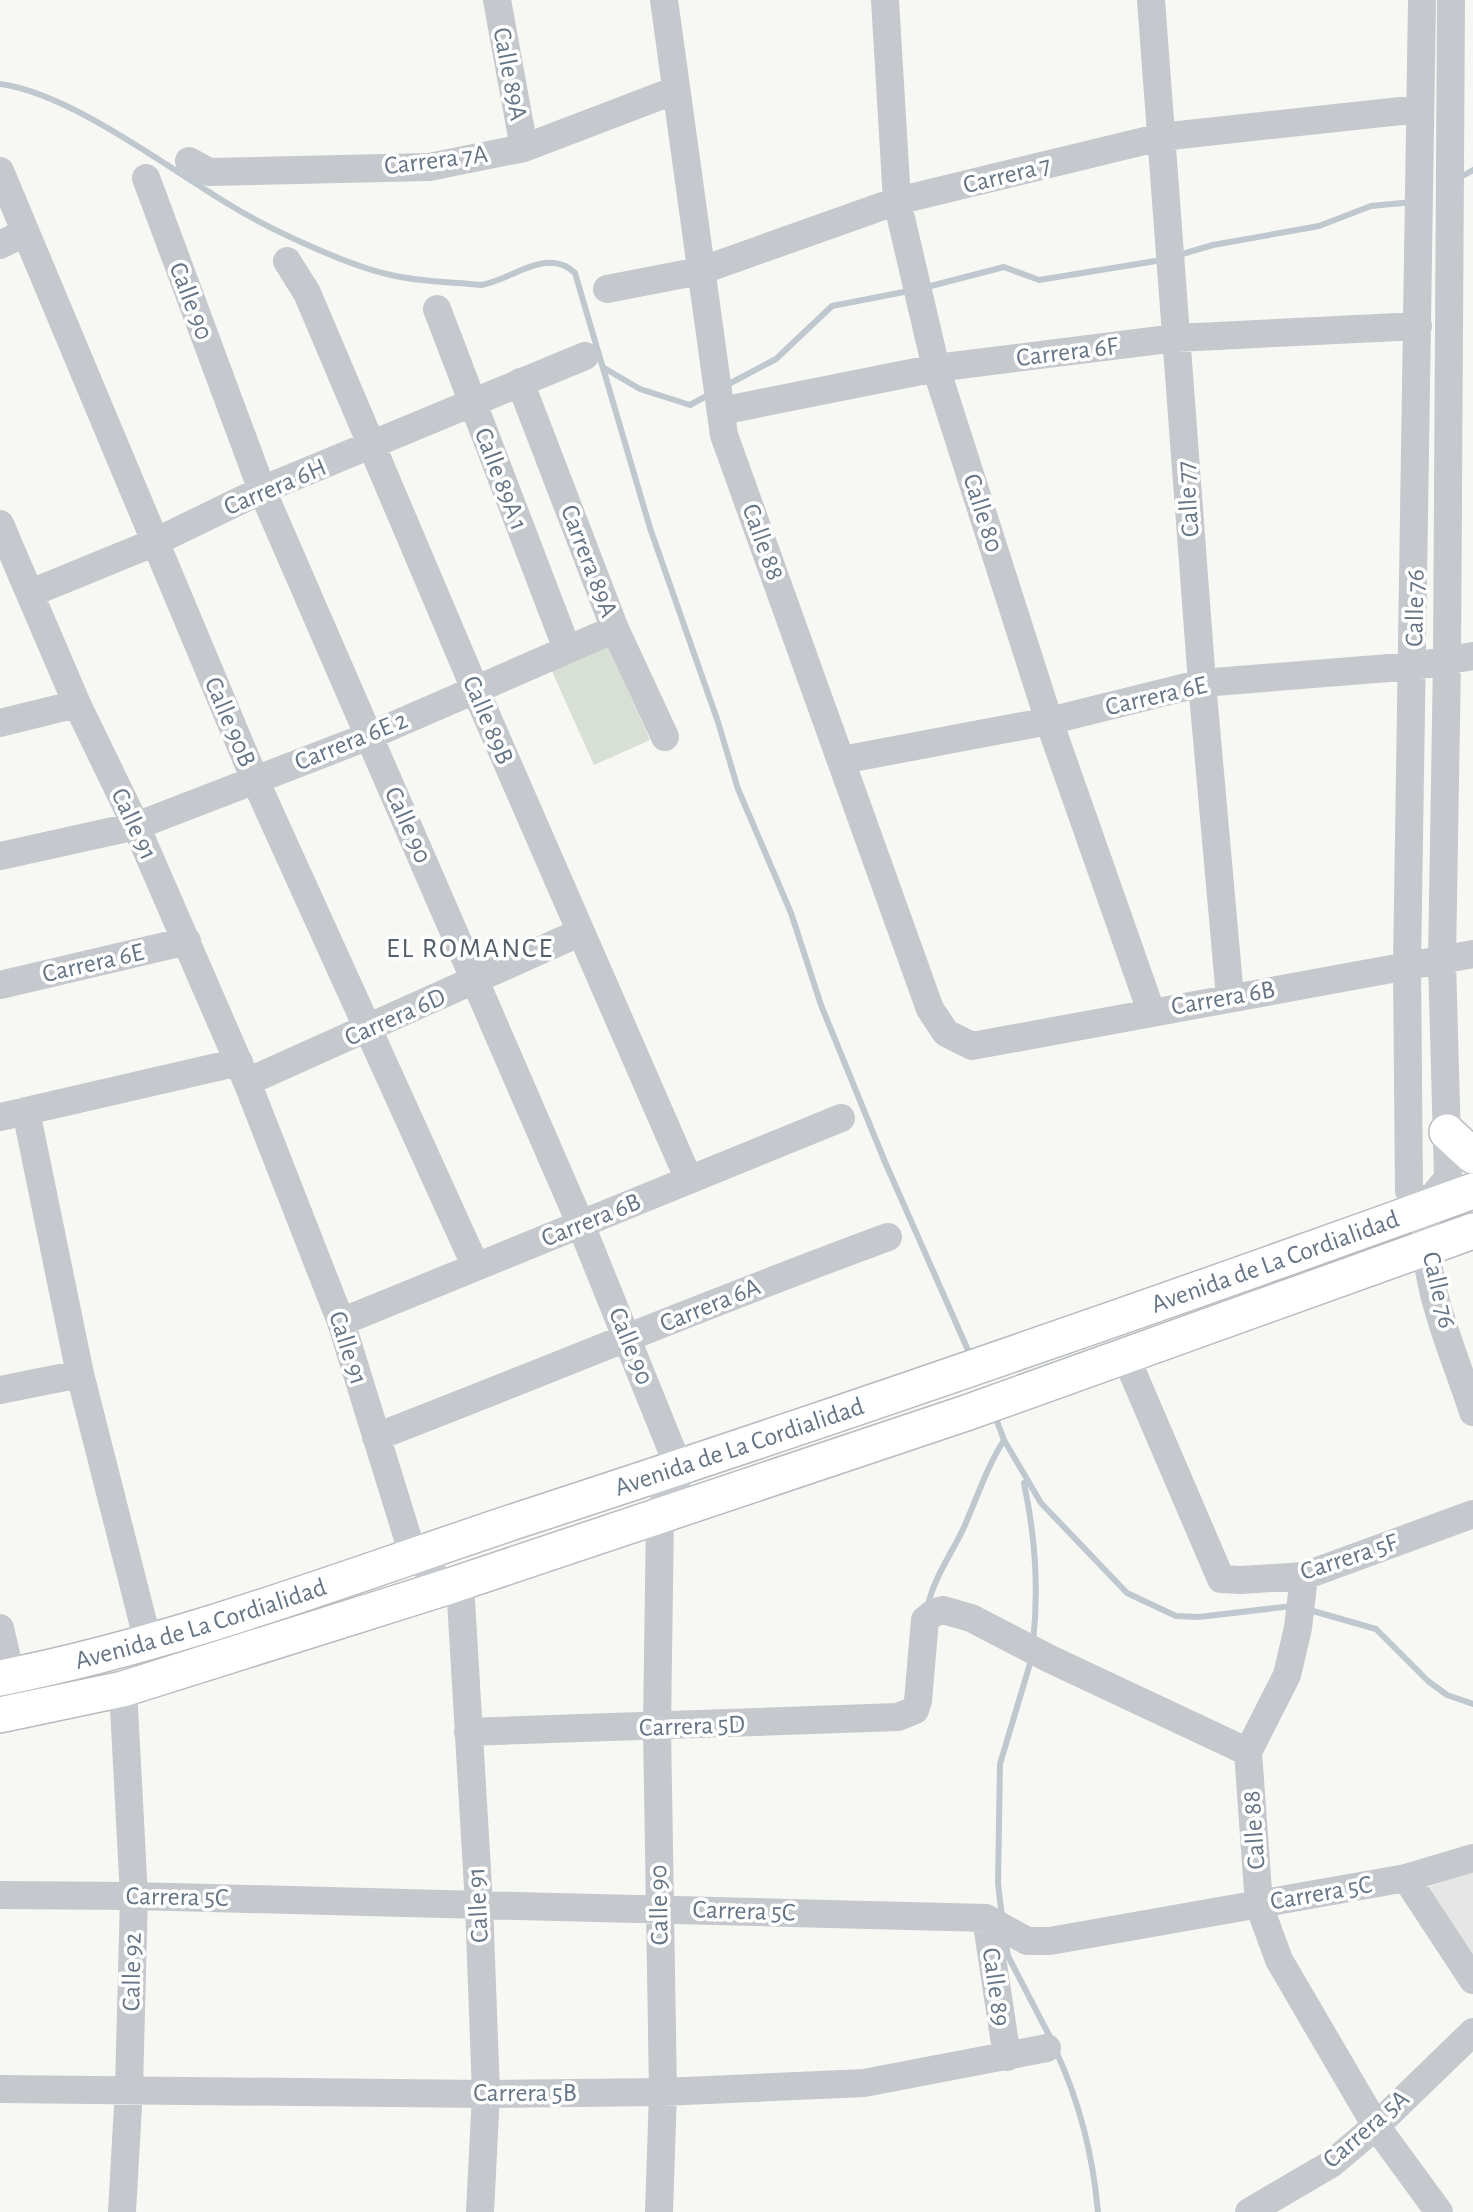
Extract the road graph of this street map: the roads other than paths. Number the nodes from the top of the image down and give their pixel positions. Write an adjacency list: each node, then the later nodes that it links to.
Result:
1 (496, 0): 11 (street, Calle 89A)
2 (664, 0): 8 (street, Calle 88)
3 (885, 0): 15 (street, Calle 80)
4 (1151, 0): 10 (street, Calle 77)
5 (1422, 0): 9 (street, Calle 76)
6 (1451, 0): 7 (street, Calle 76)
7 (1462, 35): 16 (street, Calle 76)
8 (676, 90): 11 (street, Carrera 7A); 19 (street, Calle 88)
9 (1419, 109): 10 (street, Carrera 7); 22 (street, Calle 76)
10 (1161, 137): 15 (street, Carrera 7); 23 (street, Calle 77)
11 (524, 148): 12 (street, Carrera 7A)
12 (189, 161)
13 (0, 171): 17 (street, Calle 90B)
14 (146, 178): 30 (street, Calle 90)
15 (897, 201): 19 (street, Carrera 7); 25 (street, Calle 80)
16 (1462, 235): 36 (street, Calle 76)
17 (12, 239): 32 (street, Calle 90B)
18 (287, 261): 29 (street, Calle 89B)
19 (700, 271): 20 (street, Carrera 7); 28 (street, Calle 88)
20 (607, 289)
21 (438, 309): 27 (street, Calle 89A 1)
22 (1418, 326): 23 (street, Carrera 6F); 37 (street, Calle 76)
23 (1176, 338): 25 (street, Carrera 6F); 38 (street, Calle 77)
24 (585, 356): 26 (street)
25 (936, 368): 28 (street, Carrera 6F); 41 (street, Calle 80)
26 (520, 382): 27 (street, Carrera 6H); 34 (street, Carrera 89A)
27 (471, 402): 29 (street, Carrera 6H); 35 (street, Calle 89A 1)
28 (721, 411): 45 (street, Calle 88)
29 (371, 447): 30 (street, Carrera 6H); 39 (street, Calle 89B)
30 (262, 490): 32 (street, Carrera 6H); 43 (street, Calle 90)
31 (0, 524): 33 (street, Calle 91)
32 (153, 543): 33 (street, Carrera 6H); 46 (street, Calle 90B)
33 (31, 593): 40 (street, Calle 91)
34 (615, 629): 35 (street, Carrera 6E 2); 44 (street, Carrera 89A)
35 (567, 649): 39 (street, Carrera 6E 2)
36 (1460, 659): 37 (street, Carrera 6E); 52 (street, Calle 76)
37 (1414, 666): 38 (street, Carrera 6E); 53 (street, Calle 76)
38 (1202, 683): 41 (street, Carrera 6E); 56 (street, Calle 77)
39 (475, 689): 43 (street, Carrera 6E 2); 49 (street, Calle 89B)
40 (77, 704): 42 (street); 47 (street, Calle 91)
41 (1049, 721): 45 (street, Carrera 6E); 57 (street, Calle 80)
42 (0, 723)
43 (369, 736): 46 (street, Carrera 6E 2); 54 (street, Calle 90)
44 (665, 737)
45 (842, 760): 59 (street, Calle 88)
46 (255, 780): 47 (street, Carrera 6E 2); 58 (street, Calle 90B)
47 (136, 826): 48 (street, Carrera 6E 2); 50 (street, Calle 91)
48 (0, 856)
49 (581, 932): 54 (street, Carrera 6D); 65 (street, Calle 89B)
50 (187, 941): 55 (street, Carrera 6E); 60 (street, Calle 91)
51 (1473, 954): 52 (street, Carrera 6B)
52 (1442, 961): 53 (street, Carrera 6B); 63 (street, Calle 76)
53 (1407, 966): 56 (street, Carrera 6B); 67 (street, Calle 76)
54 (475, 980): 58 (street, Carrera 6D); 68 (street, Calle 90)
55 (0, 985)
56 (1230, 997): 57 (street, Carrera 6B)
57 (1151, 1011): 59 (street, Carrera 6B)
58 (370, 1029): 60 (street, Carrera 6D); 72 (street, Calle 90B)
59 (972, 1046)
60 (243, 1072): 61 (street, Carrera 6D); 73 (street, Calle 91)
61 (13, 1114): 76 (street)
62 (841, 1118): 65 (street, Carrera 6B)
63 (1447, 1132): 64 (main road); 67 (street, Calle 76)
64 (1473, 1156)
65 (689, 1180): 68 (street, Carrera 6B)
66 (1473, 1191): 67 (main road, Avenida de La Cordialidad)
67 (1428, 1206): 71 (street, Calle 76); 80 (main road, Avenida de La Cordialidad)
68 (581, 1225): 72 (street, Carrera 6B); 74 (street, Calle 90)
69 (1473, 1231): 71 (main road, Avenida de La Cordialidad)
70 (888, 1237): 74 (street, Carrera 6A)
71 (1427, 1246): 75 (main road, Avenida de La Cordialidad); 78 (street, Calle 76)
72 (476, 1267): 73 (street, Carrera 6B)
73 (341, 1322): 79 (street, Calle 91)
74 (629, 1339): 79 (street, Carrera 6A); 80 (street, Calle 90)
75 (1125, 1354): 82 (main road, Avenida de La Cordialidad); 84 (street, Carrera 5F)
76 (80, 1374): 77 (street); 87 (street)
77 (0, 1390)
78 (1473, 1412)
79 (376, 1437): 83 (street, Calle 91)
80 (685, 1466): 82 (street); 83 (main road, Avenida de La Cordialidad)
81 (1473, 1514): 84 (street, Carrera 5F)
82 (660, 1515): 85 (main road, Avenida de La Cordialidad); 91 (street, Calle 90)
83 (413, 1555): 85 (street, Calle 91); 87 (main road, Avenida de La Cordialidad)
84 (1304, 1576): 93 (street, Calle 88)
85 (447, 1587): 89 (main road, Avenida de La Cordialidad); 92 (street, Calle 91)
86 (0, 1628): 88 (street)
87 (148, 1642): 88 (main road, Avenida de La Cordialidad)
88 (6, 1677)
89 (123, 1689): 90 (main road, Avenida de La Cordialidad); 97 (street, Calle 92)
90 (0, 1715)
91 (657, 1727): 92 (street, Carrera 5D); 93 (street, Carrera 5D); 100 (street, Calle 90)
92 (468, 1732): 98 (street, Calle 91)
93 (1248, 1752): 99 (street, Calle 88)
94 (1473, 1858): 95 (street, Carrera 5C)
95 (1406, 1878): 99 (street, Carrera 5C); 102 (street)
96 (0, 1895): 97 (street, Carrera 5C)
97 (134, 1896): 98 (street, Carrera 5C); 106 (street, Calle 92)
98 (479, 1904): 100 (street, Carrera 5C); 109 (street, Calle 91)
99 (1259, 1905): 101 (street, Carrera 5C); 110 (street, Calle 88)
100 (659, 1909): 101 (street, Carrera 5C); 108 (street, Calle 90)
101 (986, 1918): 105 (street, Calle 89)
102 (1473, 1980)
103 (1473, 2032): 110 (street, Carrera 5A)
104 (1047, 2048): 105 (street, Carrera 5B)
105 (1007, 2057): 108 (street, Carrera 5B)
106 (129, 2088): 107 (street, Carrera 5B); 109 (street, Carrera 5B); 111 (street, Calle 92)
107 (0, 2090)
108 (663, 2092): 109 (street, Carrera 5B); 113 (street, Calle 90)
109 (486, 2094): 112 (street, Calle 91)
110 (1376, 2126): 114 (street, Carrera 5A); 115 (street, Calle 88)
111 (122, 2212)
112 (480, 2212)
113 (659, 2212)
114 (1249, 2212)
115 (1440, 2212)

